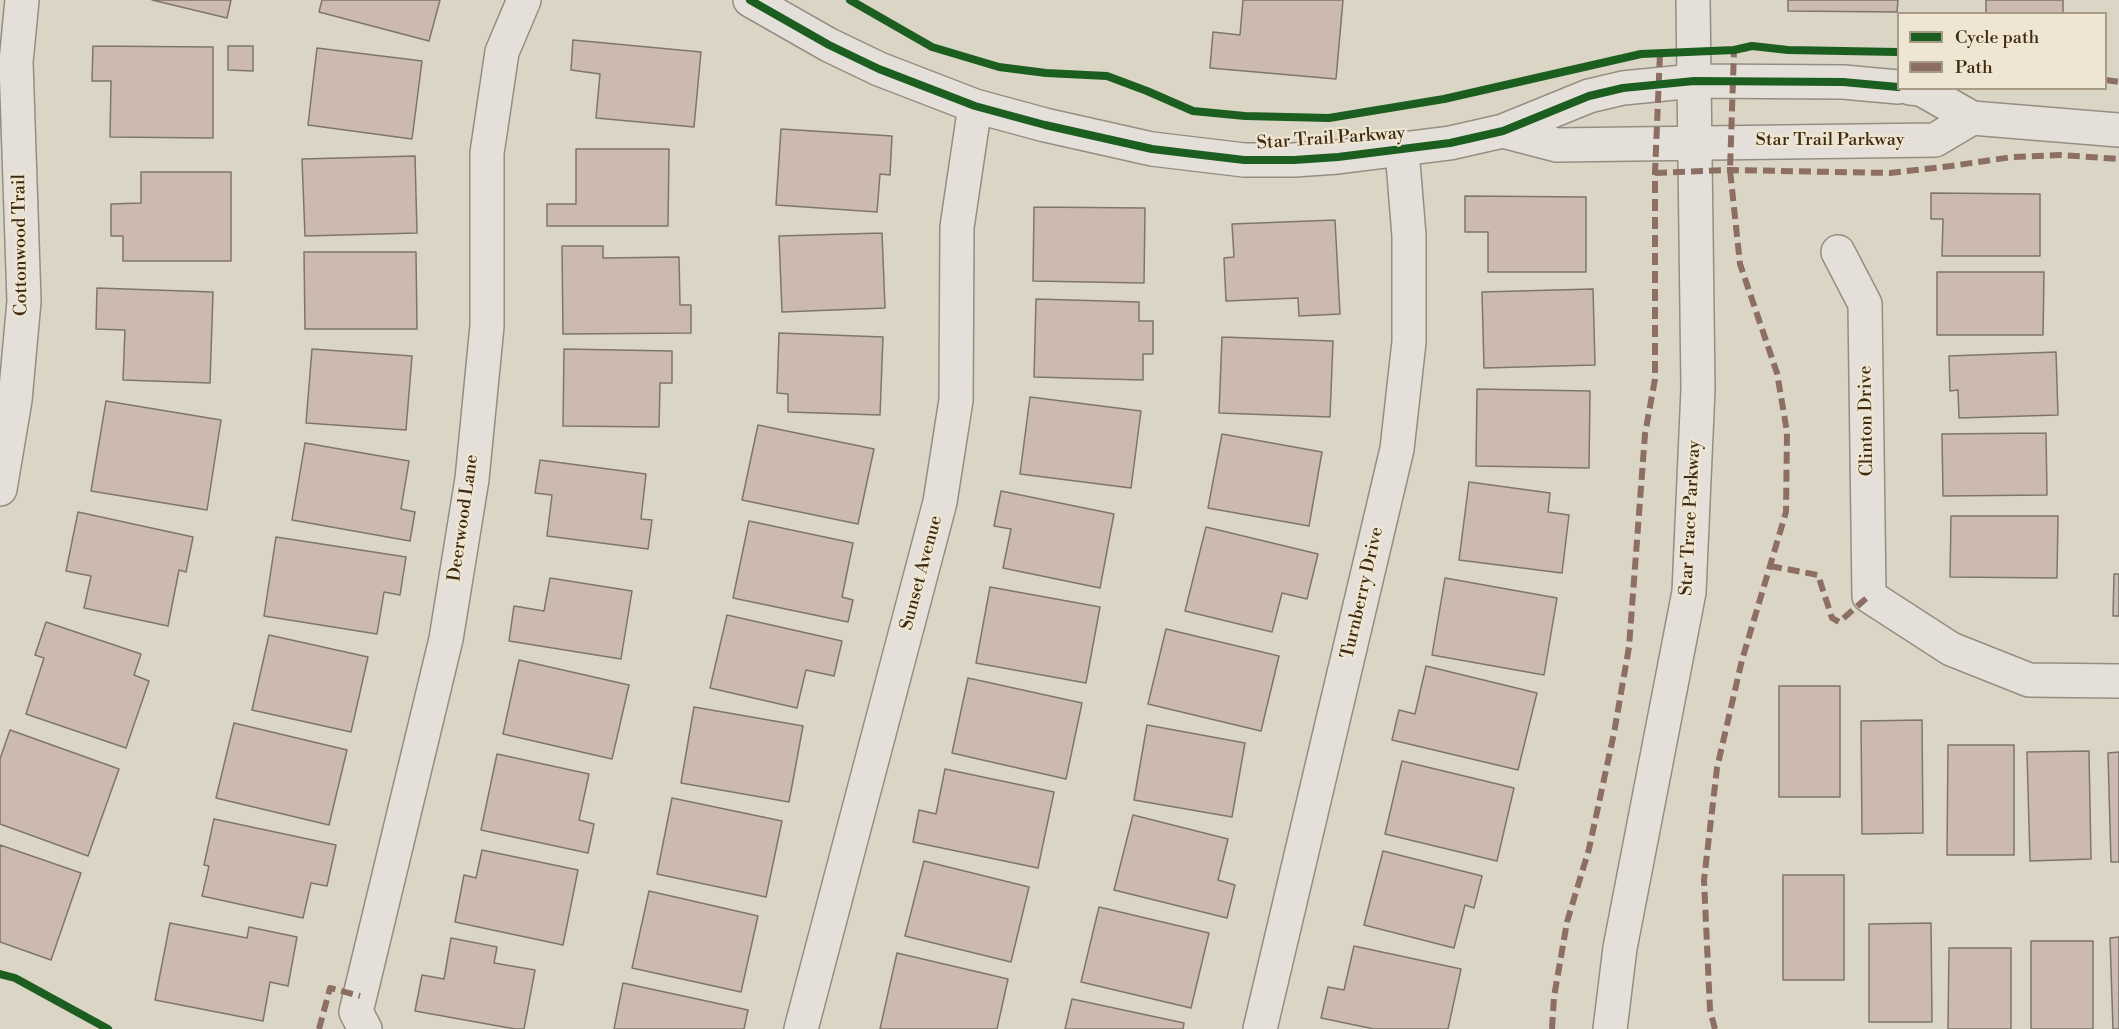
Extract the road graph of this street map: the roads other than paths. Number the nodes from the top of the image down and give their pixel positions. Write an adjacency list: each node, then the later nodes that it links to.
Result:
1 (22, 0): 15 (street, Cottonwood Trail)
2 (524, 0): 17 (street, Deerwood Lane)
3 (750, 0): 8 (street, Star Trail Parkway)
4 (1693, 0): 5 (street, Star Trace Parkway)
5 (1694, 81): 6 (street, Star Trail Parkway); 11 (street, Star Trail Parkway); 12 (street, Star Trace Parkway)
6 (1897, 87)
7 (1923, 90): 9 (street)
8 (975, 106): 13 (street, Star Trail Parkway); 18 (street, Sunset Avenue)
9 (1972, 118): 10 (street); 12 (street, Star Trail Parkway)
10 (2119, 130)
11 (1503, 131): 12 (street, Star Trail Parkway); 13 (street, Star Trail Parkway)
12 (1695, 142): 20 (street, Star Trace Parkway)
13 (1402, 150): 19 (street, Turnberry Drive)
14 (1838, 252): 16 (street, Clinton Drive)
15 (0, 489)
16 (2119, 681)
17 (365, 1029)
18 (801, 1029)
19 (1260, 1029)
20 (1610, 1029)

